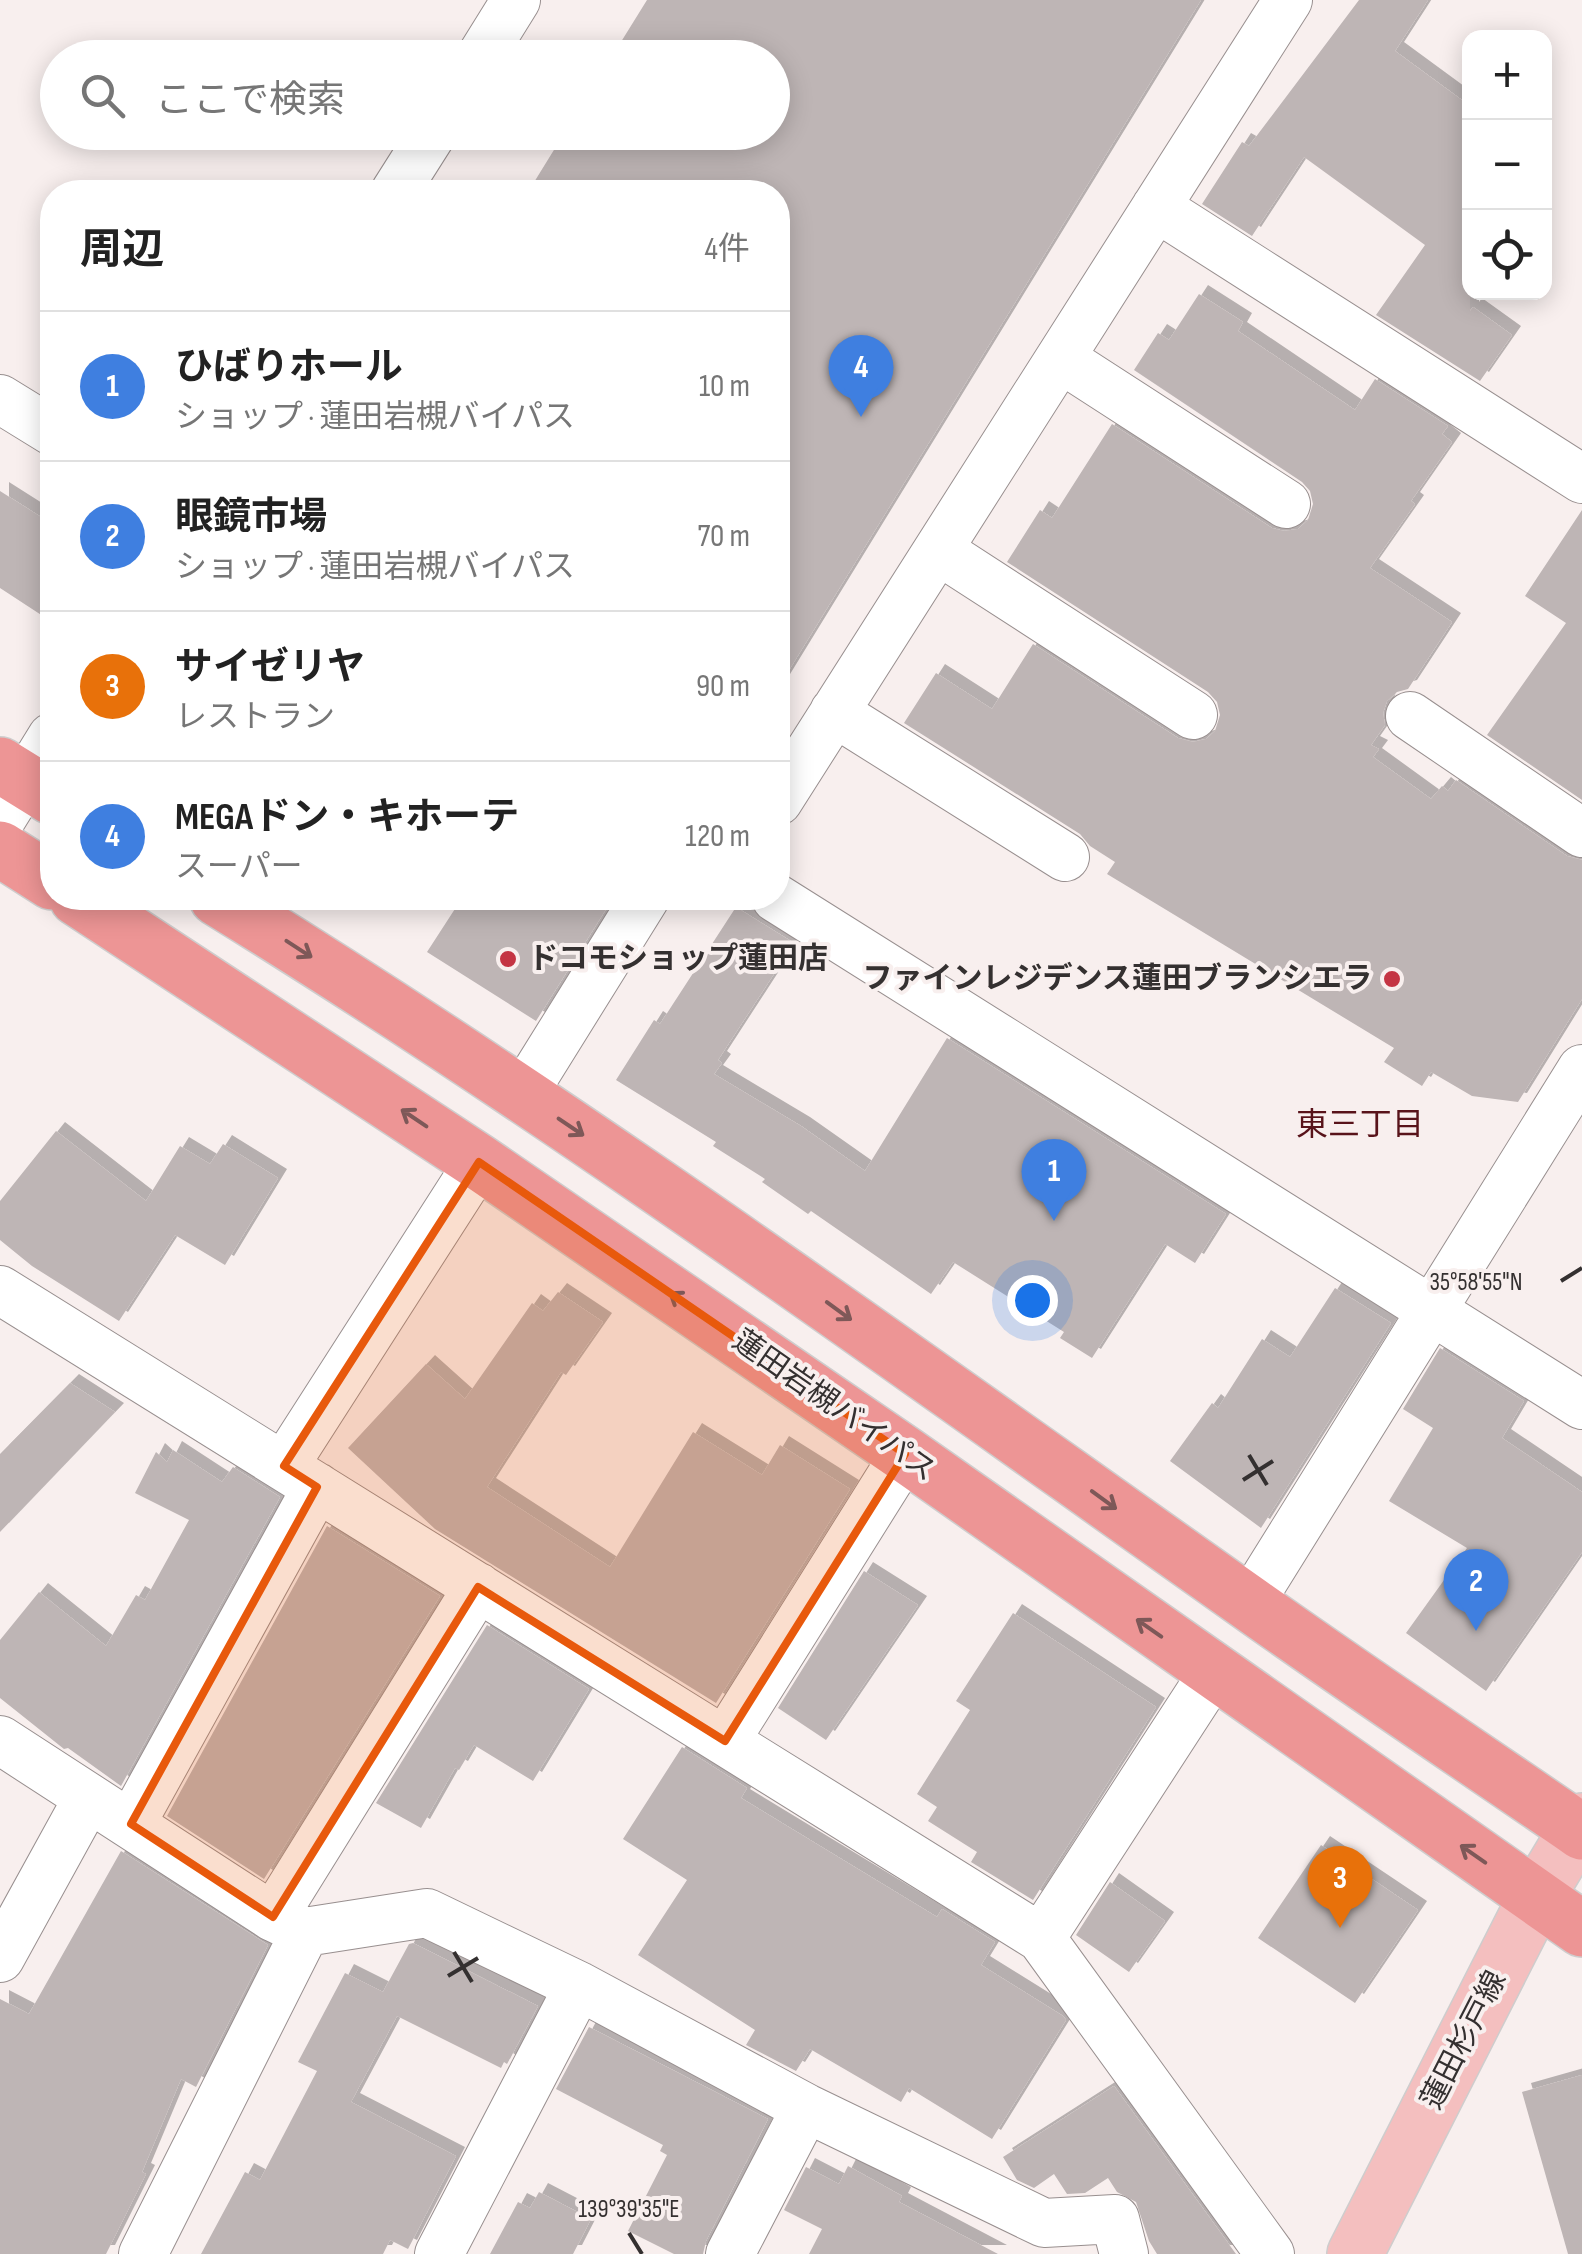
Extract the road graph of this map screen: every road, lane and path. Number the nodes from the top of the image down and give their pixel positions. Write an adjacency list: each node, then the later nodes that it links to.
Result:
1 (516, 0): 3 (street)
2 (1288, 0): 6 (street)
3 (491, 40)
4 (422, 150): 5 (street)
5 (403, 180)
6 (1156, 207): 7 (street); 10 (street)
7 (1060, 358): 11 (street); 12 (street)
8 (0, 398): 9 (street)
9 (40, 424)
10 (1582, 479)
11 (1286, 504)
12 (938, 550): 13 (street); 14 (street)
13 (834, 712): 16 (street); 19 (street)
14 (1193, 715)
15 (1410, 716): 17 (street)
16 (790, 782)
17 (1582, 833)
18 (0, 848): 20 (highway)
19 (1065, 857)
20 (40, 874)
21 (790, 907): 29 (street)
22 (95, 910): 27 (highway, 蓮田岩槻バイパス, one-way to 22)
23 (235, 910): 26 (highway, one-way to 26)
24 (638, 910): 26 (street)
25 (1582, 1069): 29 (street)
26 (523, 1094): 34 (highway, one-way to 34)
27 (479, 1162): 31 (highway, 蓮田岩槻バイパス, one-way to 27); 32 (street)
28 (0, 1290): 32 (street)
29 (1432, 1310): 30 (street); 34 (street)
30 (1582, 1405)
31 (905, 1454): 35 (highway, 蓮田岩槻バイパス, one-way to 31); 37 (street)
32 (301, 1477): 33 (street); 39 (street)
33 (478, 1587): 37 (street); 42 (street)
34 (1249, 1604): 40 (highway)
35 (1213, 1673): 41 (highway, 蓮田岩槻バイパス, one-way to 35); 44 (street)
36 (0, 1740): 38 (street)
37 (725, 1741): 44 (street)
38 (88, 1798): 39 (street); 45 (street)
39 (130, 1824): 42 (street)
40 (1580, 1827): 41 (main road, 蓮田杉戸線)
41 (1536, 1898): 43 (highway, 蓮田岩槻バイパス); 54 (main road, 蓮田杉戸線)
42 (289, 1924): 46 (street); 49 (street)
43 (1582, 1929)
44 (1041, 1938): 53 (street)
45 (0, 1958)
46 (579, 1986): 47 (street); 50 (street)
47 (806, 2108): 48 (street); 51 (street)
48 (1036, 2239): 52 (street)
49 (143, 2254)
50 (439, 2254)
51 (730, 2254)
52 (1124, 2254)
53 (1270, 2254)
54 (1355, 2254)

